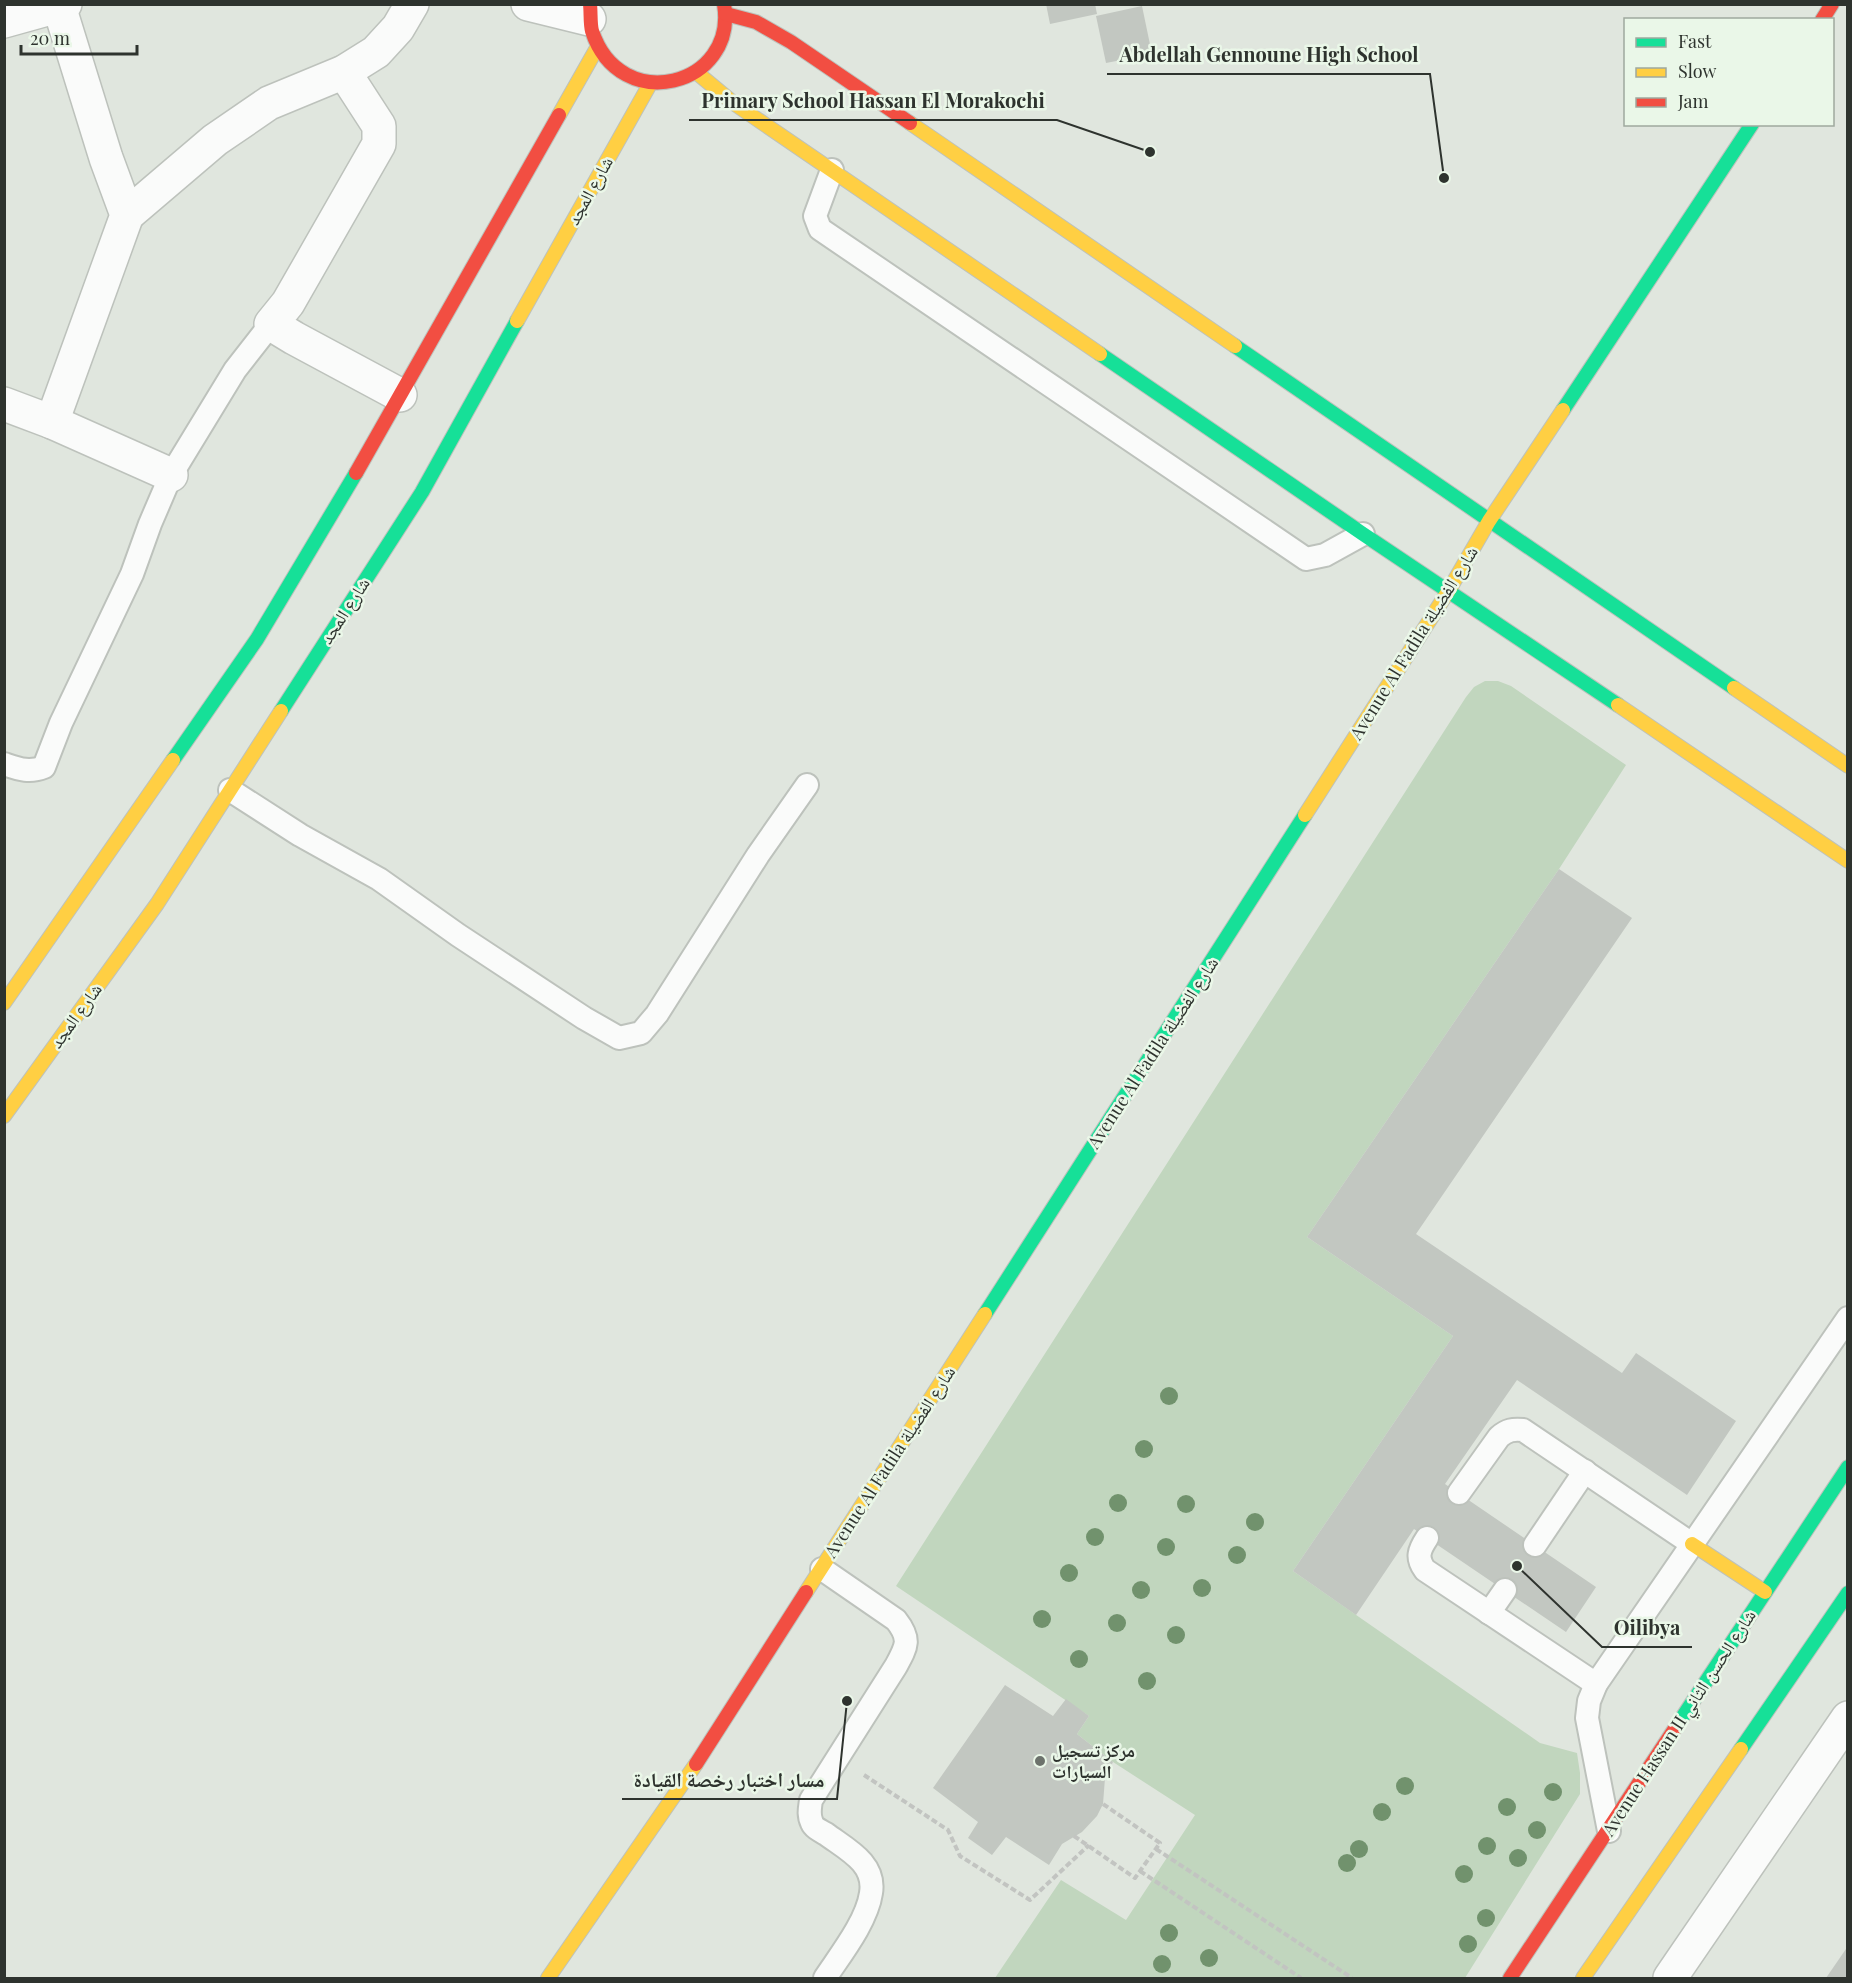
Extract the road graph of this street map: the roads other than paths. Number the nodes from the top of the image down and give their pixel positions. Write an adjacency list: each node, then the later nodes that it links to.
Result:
1 (412, 4): 9 (street)
2 (528, 4): 8 (street)
3 (1832, 4): 6 (street)
4 (62, 5): 7 (street); 14 (street)
5 (725, 9): 10 (street); 20 (street)
6 (1823, 18)
7 (4, 21)
8 (592, 24): 11 (street); 16 (street)
9 (344, 72): 14 (street); 15 (street)
10 (696, 72): 11 (street); 13 (street)
11 (650, 84): 26 (street, شارع المجد)
12 (1751, 126): 20 (street, Avenue Al Fadila شارع الفضيلة)
13 (832, 170): 21 (street); 21 (lane)
14 (127, 215): 18 (street)
15 (271, 324): 16 (street); 19 (lane)
16 (400, 395): 28 (street)
17 (4, 404): 18 (street)
18 (52, 422): 19 (street)
19 (171, 475): 23 (lane)
20 (1489, 521): 22 (street, Avenue Al Fadila شارع الفضيلة); 24 (street)
21 (1362, 534): 22 (street)
22 (1449, 590): 27 (street); 37 (street, Avenue Al Fadila شارع الفضيلة)
23 (4, 764)
24 (1848, 765)
25 (807, 785): 26 (lane)
26 (230, 790): 29 (street, شارع المجد)
27 (1848, 861)
28 (4, 1003)
29 (4, 1116)
30 (1848, 1318): 35 (lane)
31 (1848, 1467): 39 (street, Avenue Hassan II شارع الحسن الثاني)
32 (1585, 1472): 33 (lane); 35 (lane); 36 (lane)
33 (1458, 1493)
34 (1427, 1538): 41 (lane)
35 (1692, 1544): 39 (street); 42 (lane)
36 (1535, 1545)
37 (822, 1569): 45 (street, Avenue Al Fadila شارع الفضيلة); 46 (lane)
38 (1505, 1590): 41 (lane)
39 (1765, 1592): 44 (street, Avenue Hassan II شارع الحسن الثاني)
40 (1848, 1593): 48 (street)
41 (1489, 1613): 42 (lane)
42 (1596, 1684): 44 (lane)
43 (1848, 1718): 49 (street)
44 (1609, 1831): 47 (street, Avenue Hassan II شارع الحسن الثاني)
45 (548, 1978)
46 (825, 1978)
47 (1510, 1978)
48 (1582, 1978)
49 (1670, 1978)

